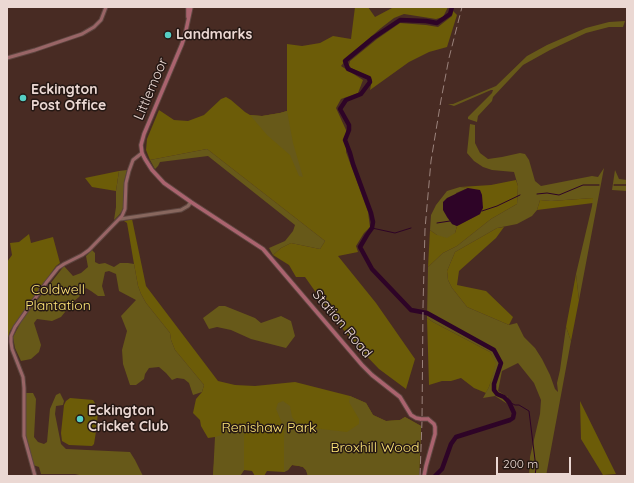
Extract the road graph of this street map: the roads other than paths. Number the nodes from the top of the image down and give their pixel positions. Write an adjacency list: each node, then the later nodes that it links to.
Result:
1 (106, 7): 5 (main road)
2 (188, 7): 4 (main road, Littlemoor)
3 (191, 7): 4 (main road, Littlemoor)
4 (188, 20): 6 (main road, Littlemoor)
5 (7, 58)
6 (142, 153): 7 (main road, Station Road); 8 (main road)
7 (191, 202): 8 (street); 10 (main road, Station Road, bridge)
8 (120, 219): 9 (main road)
9 (35, 476)
10 (424, 476)

